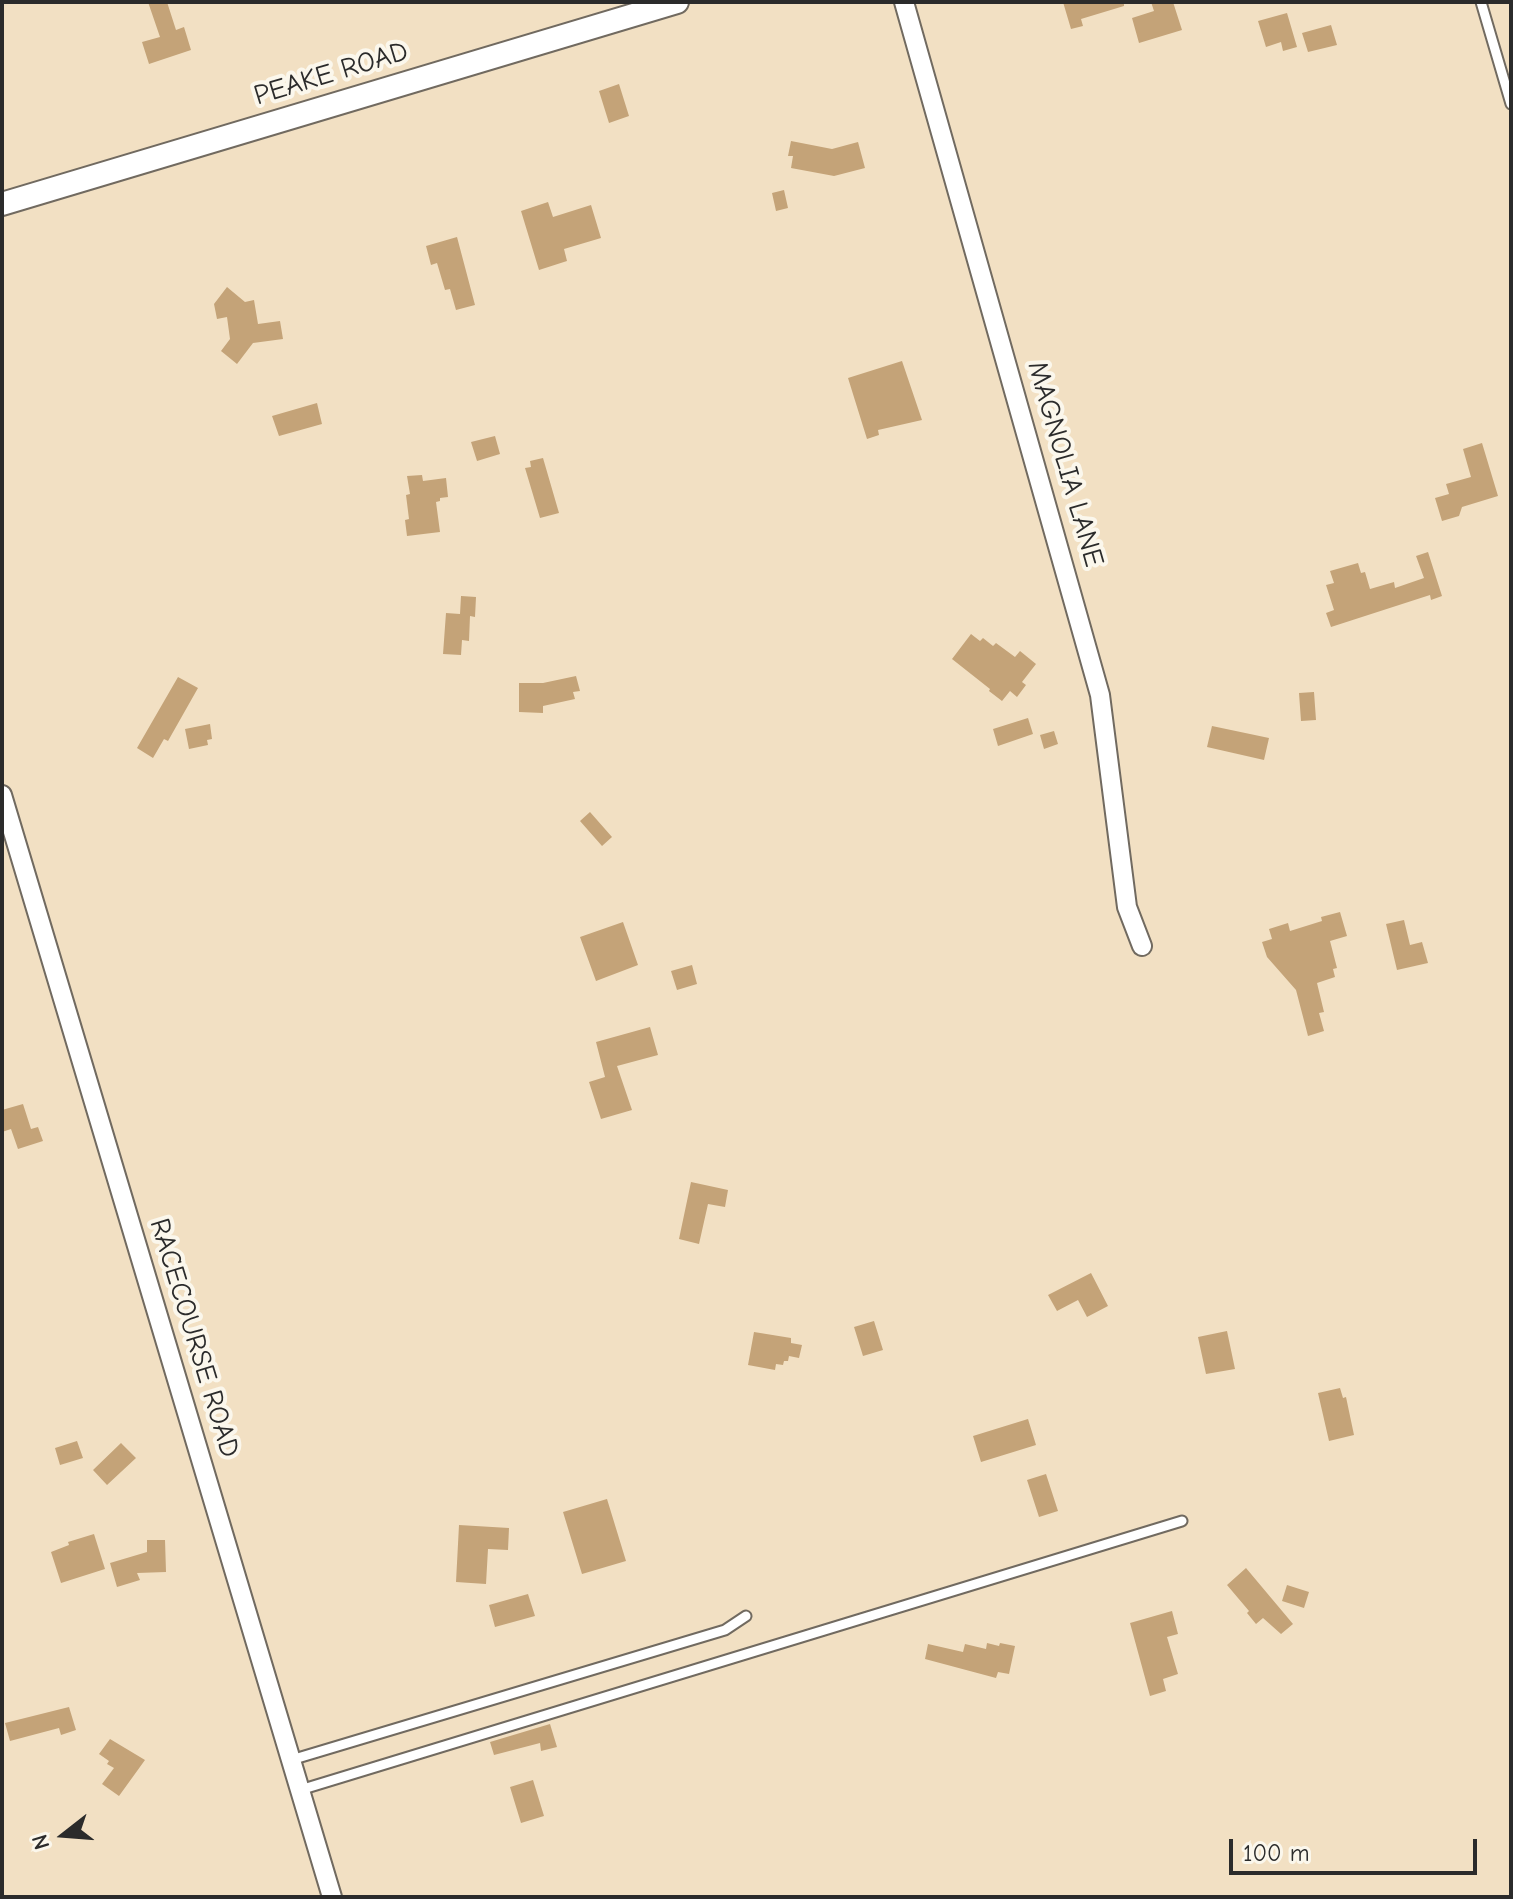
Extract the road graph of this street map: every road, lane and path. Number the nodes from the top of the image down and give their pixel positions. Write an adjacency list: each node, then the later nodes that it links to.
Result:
1 (677, 2): 5 (street, PEAKE ROAD)
2 (904, 2): 7 (street, MAGNOLIA LANE)
3 (1481, 2): 4 (lane)
4 (1511, 104)
5 (2, 204)
6 (2, 795): 10 (street, RACECOURSE ROAD)
7 (1142, 946)
8 (1182, 1521): 11 (lane)
9 (746, 1616): 10 (lane)
10 (291, 1760): 11 (street, RACECOURSE ROAD)
11 (300, 1790): 12 (street, RACECOURSE ROAD)
12 (332, 1897)

